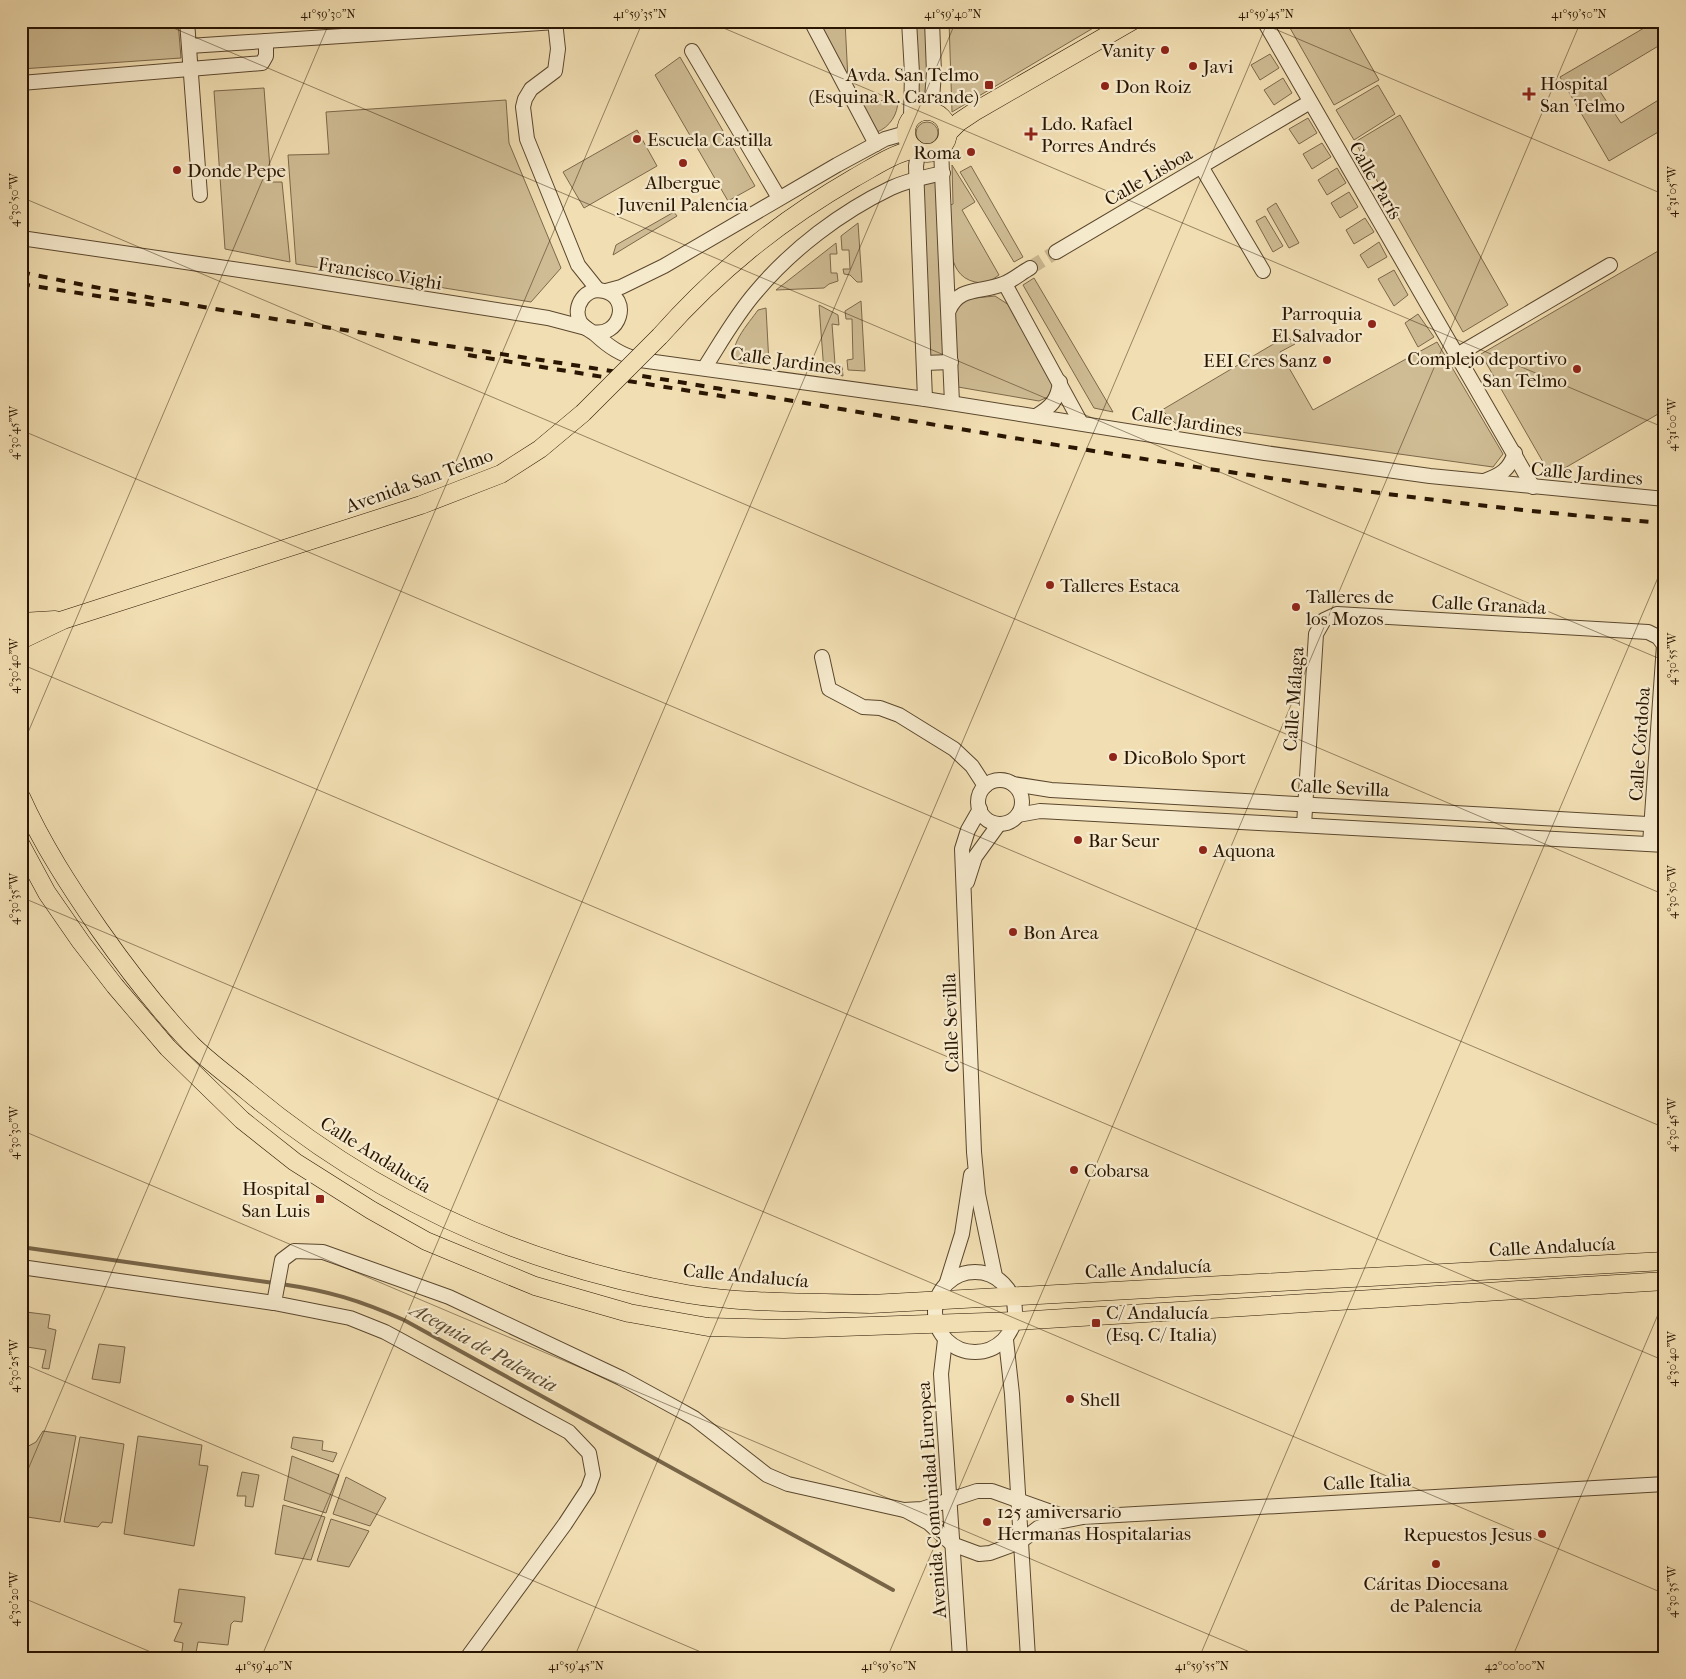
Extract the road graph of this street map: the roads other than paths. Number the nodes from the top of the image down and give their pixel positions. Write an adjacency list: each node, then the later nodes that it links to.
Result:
1 (187, 21): 10 (street)
2 (811, 21): 17 (street)
3 (909, 21): 16 (street)
4 (932, 21): 15 (street)
5 (1112, 21): 15 (main road)
6 (1132, 21): 15 (main road)
7 (1264, 21): 14 (street, Calle París)
8 (555, 22): 9 (street); 26 (street)
9 (266, 41): 10 (street); 12 (street)
10 (189, 46): 12 (street)
11 (692, 51): 23 (street)
12 (191, 70): 13 (street); 22 (street)
13 (21, 83)
14 (1310, 102): 19 (street, Calle Lisboa); 40 (street, Calle París)
15 (941, 120): 16 (main road); 18 (main road)
16 (909, 141): 17 (street); 18 (main road); 21 (street); 53 (main road, Avenida San Telmo, bridge)
17 (876, 144): 23 (street)
18 (941, 149): 20 (street)
19 (1202, 168): 25 (street, Calle Lisboa); 29 (street)
20 (943, 173): 21 (street); 30 (street)
21 (917, 179): 42 (street); 43 (street)
22 (200, 195)
23 (779, 198): 32 (street)
24 (21, 238): 36 (street, Francisco Vighi)
25 (1056, 252)
26 (578, 265): 32 (street); 34 (street)
27 (1610, 265): 40 (street)
28 (1030, 268): 31 (street)
29 (1263, 271)
30 (948, 272): 33 (street); 35 (street)
31 (1005, 284): 33 (street); 44 (street)
32 (602, 291): 34 (street); 37 (street)
33 (976, 291): 35 (street)
34 (580, 303): 36 (street, Francisco Vighi); 38 (street)
35 (949, 310): 41 (street)
36 (548, 318): 38 (street, Francisco Vighi)
37 (617, 324): 38 (street); 39 (street)
38 (589, 330): 39 (street)
39 (622, 356): 43 (street, Calle Jardines)
40 (1457, 356): 49 (street, Calle París)
41 (951, 362): 42 (street); 46 (street)
42 (924, 363): 45 (street)
43 (705, 367): 45 (street, Calle Jardines)
44 (1060, 382): 47 (street); 48 (street)
45 (925, 399): 46 (street, Calle Jardines)
46 (952, 403): 47 (street, Calle Jardines)
47 (1036, 416): 48 (street, Calle Jardines)
48 (1081, 423): 50 (street, Calle Jardines)
49 (1515, 453): 50 (street); 51 (street, Calle París)
50 (1482, 482): 51 (street, Calle Jardines)
51 (1533, 487): 52 (street, Calle Jardines)
52 (1665, 498)
53 (63, 620): 54 (main road, Avenida San Telmo); 56 (main road, Avenida San Telmo)
54 (21, 622)
55 (1316, 634): 57 (street, Calle Granada); 62 (street, Calle Málaga)
56 (21, 640)
57 (1664, 645): 66 (street, Calle Córdoba)
58 (822, 657): 60 (street)
59 (1013, 784): 60 (street); 62 (street, Calle Sevilla); 64 (street)
60 (985, 786): 63 (street)
61 (21, 797): 80 (main road, Calle Andalucía)
62 (1306, 804): 66 (street, Calle Sevilla); 67 (street, Calle Málaga)
63 (980, 809): 65 (street); 71 (street, Calle Sevilla)
64 (1018, 815): 65 (street); 67 (street)
65 (999, 824): 71 (street, Calle Sevilla)
66 (1658, 824): 68 (street, Calle Córdoba)
67 (1304, 825): 68 (street)
68 (1650, 844): 70 (street)
69 (21, 845): 82 (main road)
70 (1665, 845)
71 (963, 892): 72 (street, Calle Sevilla)
72 (974, 1152): 75 (street, Calle Sevilla); 77 (street, Calle Sevilla)
73 (1665, 1261): 78 (main road, Calle Andalucía)
74 (21, 1267): 79 (street)
75 (995, 1276): 77 (street); 78 (street)
76 (1665, 1281): 81 (main road)
77 (947, 1282): 80 (street, Calle Sevilla)
78 (1013, 1296): 80 (main road, Calle Andalucía); 81 (street)
79 (275, 1298): 88 (street); 92 (street)
80 (936, 1300): 82 (street)
81 (1015, 1321): 82 (main road); 84 (street)
82 (936, 1324): 83 (street)
83 (945, 1340): 84 (street); 87 (street, Avenida Comunidad Europea)
84 (1006, 1340): 86 (street)
85 (1665, 1484): 89 (street, Calle Italia)
86 (1019, 1500): 87 (street); 89 (street, Calle Italia); 90 (street)
87 (950, 1501): 88 (street); 91 (street, Avenida Comunidad Europea)
88 (904, 1510): 91 (street)
89 (1071, 1520): 90 (street, Calle Italia)
90 (1020, 1542): 91 (street); 94 (street)
91 (952, 1544): 93 (street, Avenida Comunidad Europea)
92 (467, 1658)
93 (960, 1658)
94 (1028, 1658)

